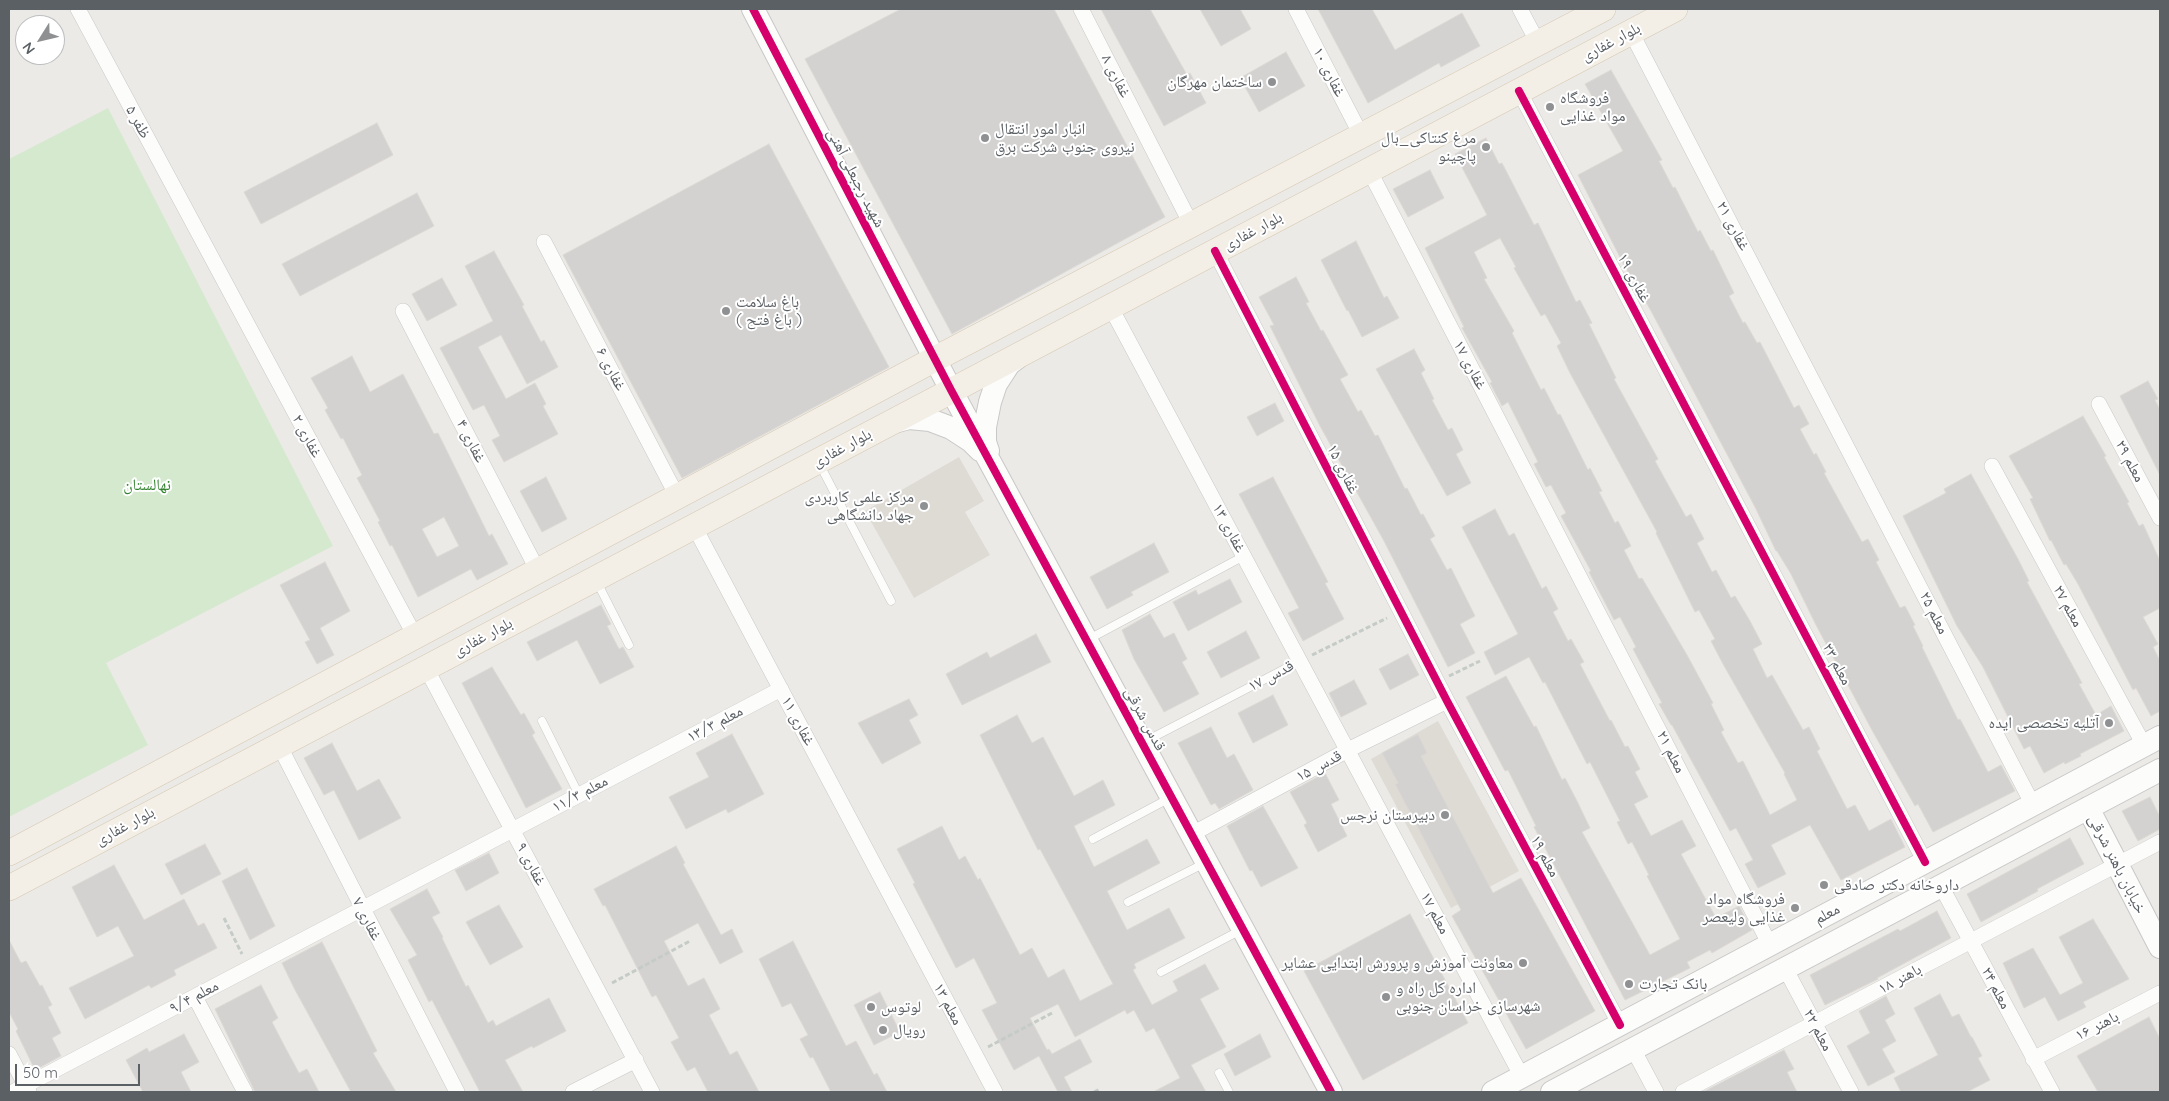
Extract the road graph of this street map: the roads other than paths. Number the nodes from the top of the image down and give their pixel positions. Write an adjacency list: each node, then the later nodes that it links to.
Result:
1 (78, 9): 14 (street, ظفر ۵)
2 (753, 9): 20 (street, شهید رجبعلی آهنی)
3 (1081, 9): 13 (street, غفاری ۸)
4 (1296, 9): 11 (street, غفاری ۱۰)
5 (1520, 9): 9 (street)
6 (1603, 9): 9 (main road, بلوار غفاری)
7 (1675, 9): 8 (main road, بلوار غفاری)
8 (1631, 32): 10 (main road, بلوار غفاری); 23 (street, غفاری ۲۱)
9 (1538, 43): 11 (main road, بلوار غفاری)
10 (1520, 91): 12 (main road, بلوار غفاری); 28 (street, غفاری ۱۹)
11 (1361, 135): 13 (main road, بلوار غفاری)
12 (1369, 170): 16 (main road, بلوار غفاری); 33 (street, غفاری ۱۷)
13 (1191, 224): 20 (main road, بلوار غفاری)
14 (198, 236): 37 (street, غفاری ۲)
15 (544, 242): 29 (street, غفاری ۶)
16 (1215, 251): 17 (main road, بلوار غفاری); 43 (street, غفاری ۱۵)
17 (1110, 306): 19 (main road, بلوار غفاری); 32 (street, غفاری ۱۳)
18 (403, 311): 34 (street, غفاری ۴)
19 (1030, 348): 21 (main road, بلوار غفاری); 26 (street)
20 (935, 359): 21 (street, قدس شرقی); 29 (main road, بلوار غفاری)
21 (951, 390): 24 (main road, بلوار غفاری); 26 (street, قدس شرقی)
22 (2099, 404): 30 (street, معلم ۲۹)
23 (1834, 420): 53 (street, معلم ۲۵)
24 (886, 424): 25 (main road, بلوار غفاری); 26 (street)
25 (818, 461): 31 (main road, بلوار غفاری); 36 (lane)
26 (992, 464): 38 (street, قدس شرقی)
27 (1992, 466): 45 (street, معلم ۲۷)
28 (1724, 479): 61 (street, معلم ۲۳)
29 (678, 496): 34 (main road, بلوار غفاری)
30 (2160, 518)
31 (694, 526): 35 (main road, بلوار غفاری); 42 (street, غفاری ۱۱)
32 (1244, 556): 38 (lane); 40 (street, غفاری ۱۳)
33 (1571, 560): 71 (street, معلم ۲۱)
34 (538, 571): 37 (main road, بلوار غفاری)
35 (595, 578): 39 (lane); 41 (main road, بلوار غفاری)
36 (891, 601)
37 (415, 636): 59 (main road, بلوار غفاری)
38 (1087, 640): 46 (street, قدس شرقی)
39 (629, 645)
40 (1301, 661): 46 (lane, قدس ۱۷); 48 (street, غفاری ۱۳)
41 (426, 668): 47 (main road, بلوار غفاری); 55 (street, غفاری ۹)
42 (781, 689): 49 (street, معلم ۱۳/۳); 68 (street, غفاری ۱۱)
43 (1447, 701): 48 (street, قدس ۱۵); 77 (street, معلم ۱۹)
44 (542, 721): 51 (lane)
45 (2152, 741): 53 (street, معلم)
46 (1143, 743): 52 (street, قدس شرقی)
47 (279, 745): 65 (main road, بلوار غفاری); 67 (street, غفاری ۷)
48 (1348, 750): 56 (street, قدس ۱۵); 84 (street, معلم ۱۷)
49 (648, 759): 51 (street, معلم ۱۱/۳)
50 (2160, 770): 54 (street, معلم)
51 (580, 795): 55 (street, معلم ۱۱/۳)
52 (1171, 797): 56 (street, قدس شرقی); 57 (lane)
53 (2033, 805): 61 (street, معلم)
54 (2088, 808): 62 (street, خیابان باهنر شرقی); 64 (street, معلم)
55 (513, 830): 63 (street, معلم ۱۱/۳); 82 (street, غفاری ۹)
56 (1192, 834): 60 (street, قدس شرقی)
57 (1094, 839)
58 (2160, 842): 62 (street, باهنر ۱۸)
59 (9, 852)
60 (1206, 862): 66 (lane); 69 (street, قدس شرقی)
61 (1925, 862): 71 (street, معلم)
62 (2117, 865): 70 (street, باهنر ۱۸); 72 (street, خیابان باهنر شرقی)
63 (439, 869): 67 (street, معلم ۹/۴)
64 (1941, 886): 70 (street, معلم ۲۴); 73 (street, معلم)
65 (9, 888)
66 (1128, 902)
67 (362, 909): 76 (street, معلم ۹/۴); 88 (street, غفاری ۷)
68 (902, 915): 91 (street, معلم ۱۳)
69 (1243, 929): 74 (lane); 93 (street, قدس شرقی)
70 (1971, 942): 78 (street, باهنر ۱۸); 81 (street, معلم ۲۴)
71 (1770, 944): 77 (street, معلم)
72 (2160, 947)
73 (1785, 968): 78 (street, معلم ۲۲); 79 (street, معلم)
74 (1160, 972)
75 (2160, 993): 81 (street, باهنر ۱۶)
76 (195, 997): 85 (street, معلم ۹/۴); 87 (street)
77 (1620, 1024): 84 (street, معلم)
78 (1814, 1024): 97 (street, باهنر ۱۸); 98 (street, معلم ۲۲)
79 (1633, 1049): 95 (street, معلم); 96 (street)
80 (9, 1054): 85 (street)
81 (2033, 1059): 86 (street, معلم ۲۴)
82 (636, 1060): 89 (street); 90 (street, غفاری ۹)
83 (1219, 1073): 92 (lane)
84 (1522, 1077): 94 (street, معلم)
85 (22, 1090)
86 (2051, 1091)
87 (245, 1092)
88 (456, 1092)
89 (573, 1092)
90 (652, 1092)
91 (995, 1092)
92 (1229, 1092)
93 (1331, 1092)
94 (1493, 1092)
95 (1552, 1092)
96 (1656, 1092)
97 (1683, 1092)
98 (1852, 1092)

